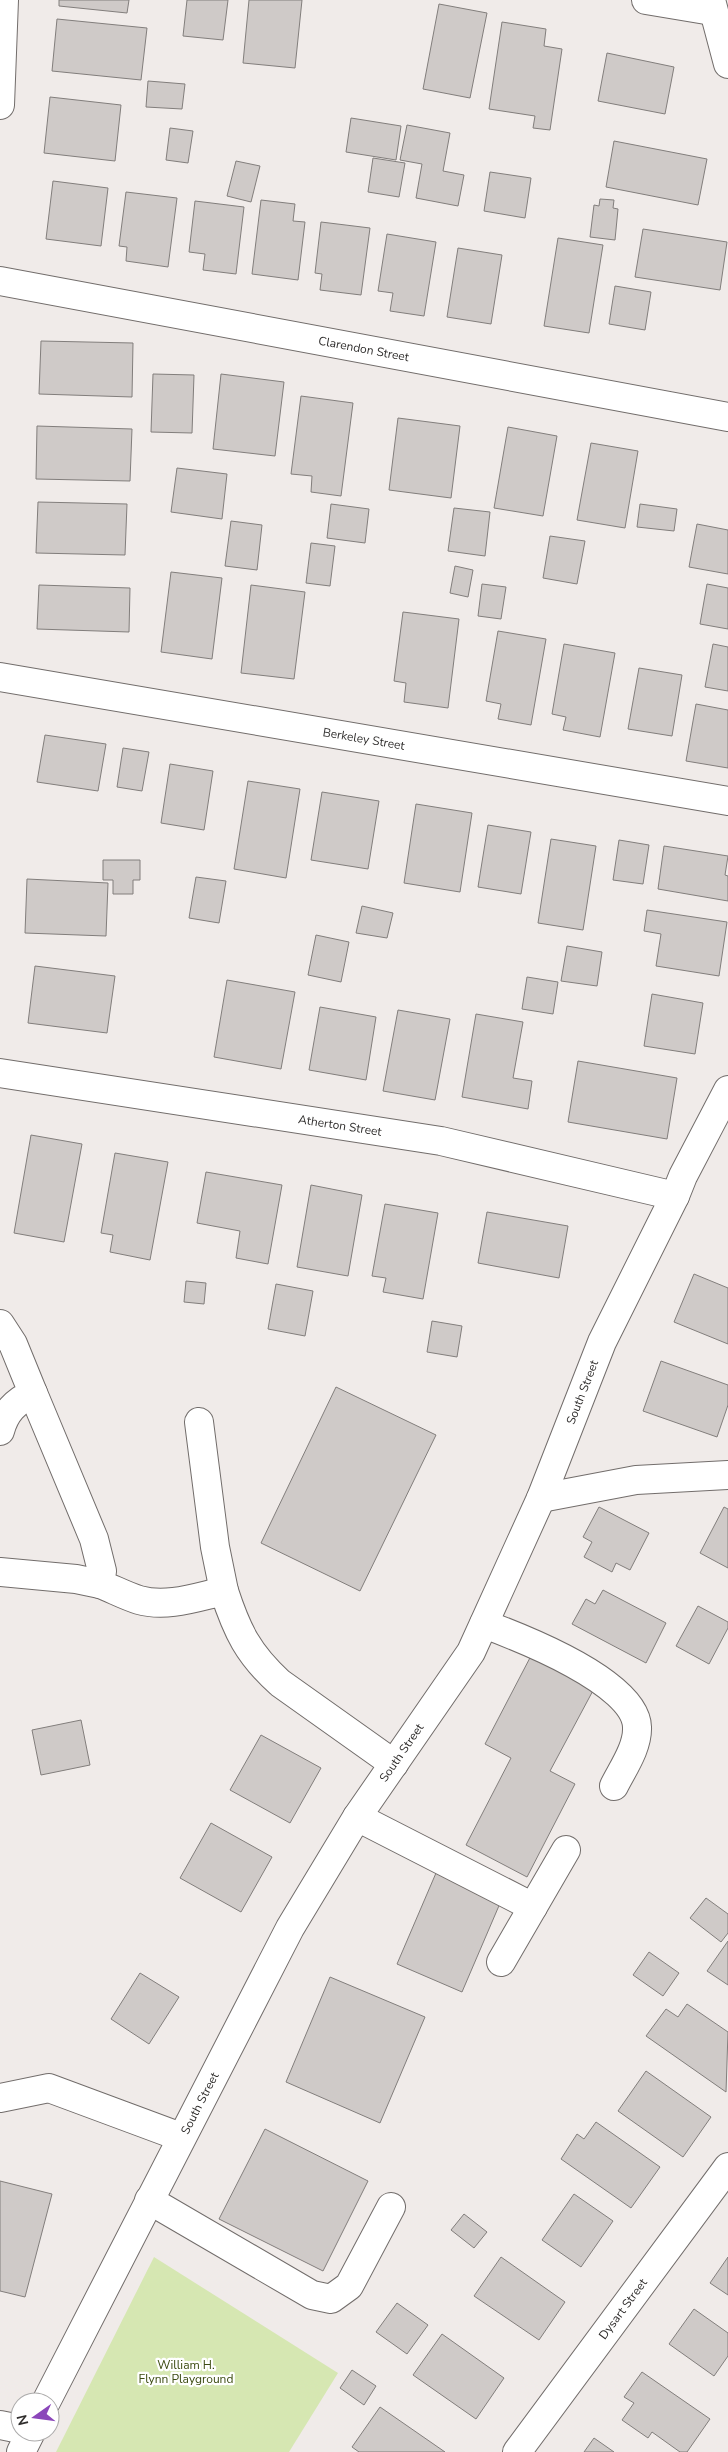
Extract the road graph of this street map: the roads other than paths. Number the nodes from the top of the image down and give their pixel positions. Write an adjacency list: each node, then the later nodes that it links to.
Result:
1 (4, 0): 5 (street)
2 (646, 0): 3 (street)
3 (712, 6): 4 (street)
4 (728, 64)
5 (0, 105)
6 (0, 281): 7 (street, Clarendon Street)
7 (728, 417)
8 (0, 677): 9 (street, Berkeley Street)
9 (728, 801)
10 (0, 1074): 12 (street, Atherton Street)
11 (728, 1090): 12 (street, South Street)
12 (676, 1196): 18 (street, South Street)
13 (0, 1324): 14 (street)
14 (32, 1394): 16 (street); 20 (street)
15 (199, 1422): 21 (street)
16 (0, 1430)
17 (728, 1475): 18 (street)
18 (541, 1498): 22 (street, South Street)
19 (0, 1572): 20 (street)
20 (100, 1584): 21 (street)
21 (224, 1591): 23 (street)
22 (484, 1624): 23 (street, South Street); 24 (street)
23 (394, 1764): 25 (street, South Street)
24 (614, 1786)
25 (357, 1817): 27 (street); 30 (street, South Street)
26 (566, 1850): 27 (street)
27 (533, 1907): 28 (street)
28 (501, 1962)
29 (0, 2098): 30 (street)
30 (181, 2137): 32 (street, South Street)
31 (728, 2167): 35 (street, Dysart Street)
32 (149, 2200): 33 (street); 34 (street, South Street)
33 (391, 2207)
34 (51, 2392)
35 (517, 2452)

